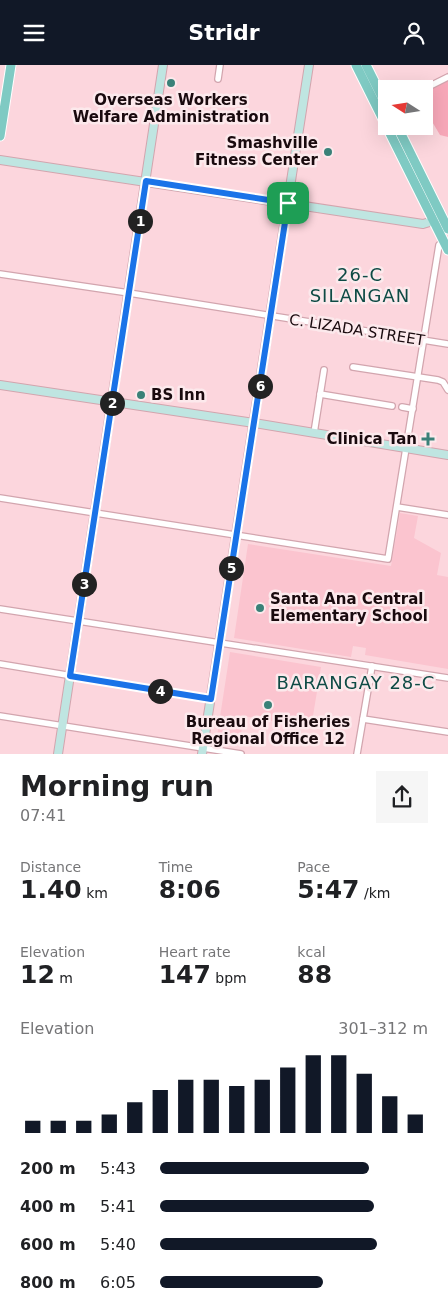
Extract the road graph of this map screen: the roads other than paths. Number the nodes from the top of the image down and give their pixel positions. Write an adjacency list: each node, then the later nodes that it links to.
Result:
1 (11, 65): 12 (main road)
2 (163, 65): 14 (street)
3 (220, 65): 8 (street)
4 (309, 65): 15 (street)
5 (356, 65): 16 (main road)
6 (366, 65): 10 (main road)
7 (448, 77): 9 (street)
8 (218, 79)
9 (433, 84)
10 (378, 89)
11 (401, 135): 17 (main road)
12 (0, 137)
13 (0, 160): 14 (street)
14 (146, 181): 15 (street); 21 (street)
15 (288, 203): 16 (street); 22 (street)
16 (433, 221): 18 (main road)
17 (448, 229)
18 (443, 241): 19 (main road); 23 (street)
19 (448, 250)
20 (0, 274): 21 (street, C. LIZADA STREET)
21 (129, 293): 22 (street, C. LIZADA STREET); 31 (street)
22 (271, 316): 23 (street, C. LIZADA STREET); 35 (street)
23 (424, 340): 24 (street, C. LIZADA STREET); 27 (street)
24 (448, 344)
25 (353, 367): 27 (street)
26 (324, 370): 30 (street)
27 (418, 377): 29 (street); 34 (street)
28 (0, 385): 31 (street)
29 (448, 390)
30 (320, 394): 32 (street); 36 (street)
31 (112, 403): 35 (street); 41 (street)
32 (392, 405)
33 (402, 407): 34 (street)
34 (413, 409): 37 (street)
35 (254, 423): 36 (street); 43 (street)
36 (314, 433): 37 (street)
37 (406, 448): 38 (street); 40 (street)
38 (448, 455)
39 (0, 498): 41 (street)
40 (397, 507): 42 (street); 43 (street)
41 (95, 513): 43 (street); 45 (street)
42 (448, 515)
43 (236, 535): 46 (street)
44 (0, 609): 45 (street)
45 (79, 621): 46 (street); 49 (street)
46 (220, 642): 48 (street); 51 (street)
47 (0, 664): 49 (street)
48 (372, 666): 50 (street); 53 (street)
49 (70, 676): 51 (street); 54 (street)
50 (448, 678)
51 (211, 699): 56 (street)
52 (0, 716): 54 (street)
53 (363, 719): 55 (street); 59 (street)
54 (62, 726): 56 (street); 57 (street)
55 (448, 732)
56 (203, 752): 58 (street)
57 (58, 754)
58 (241, 754)
59 (358, 754)

